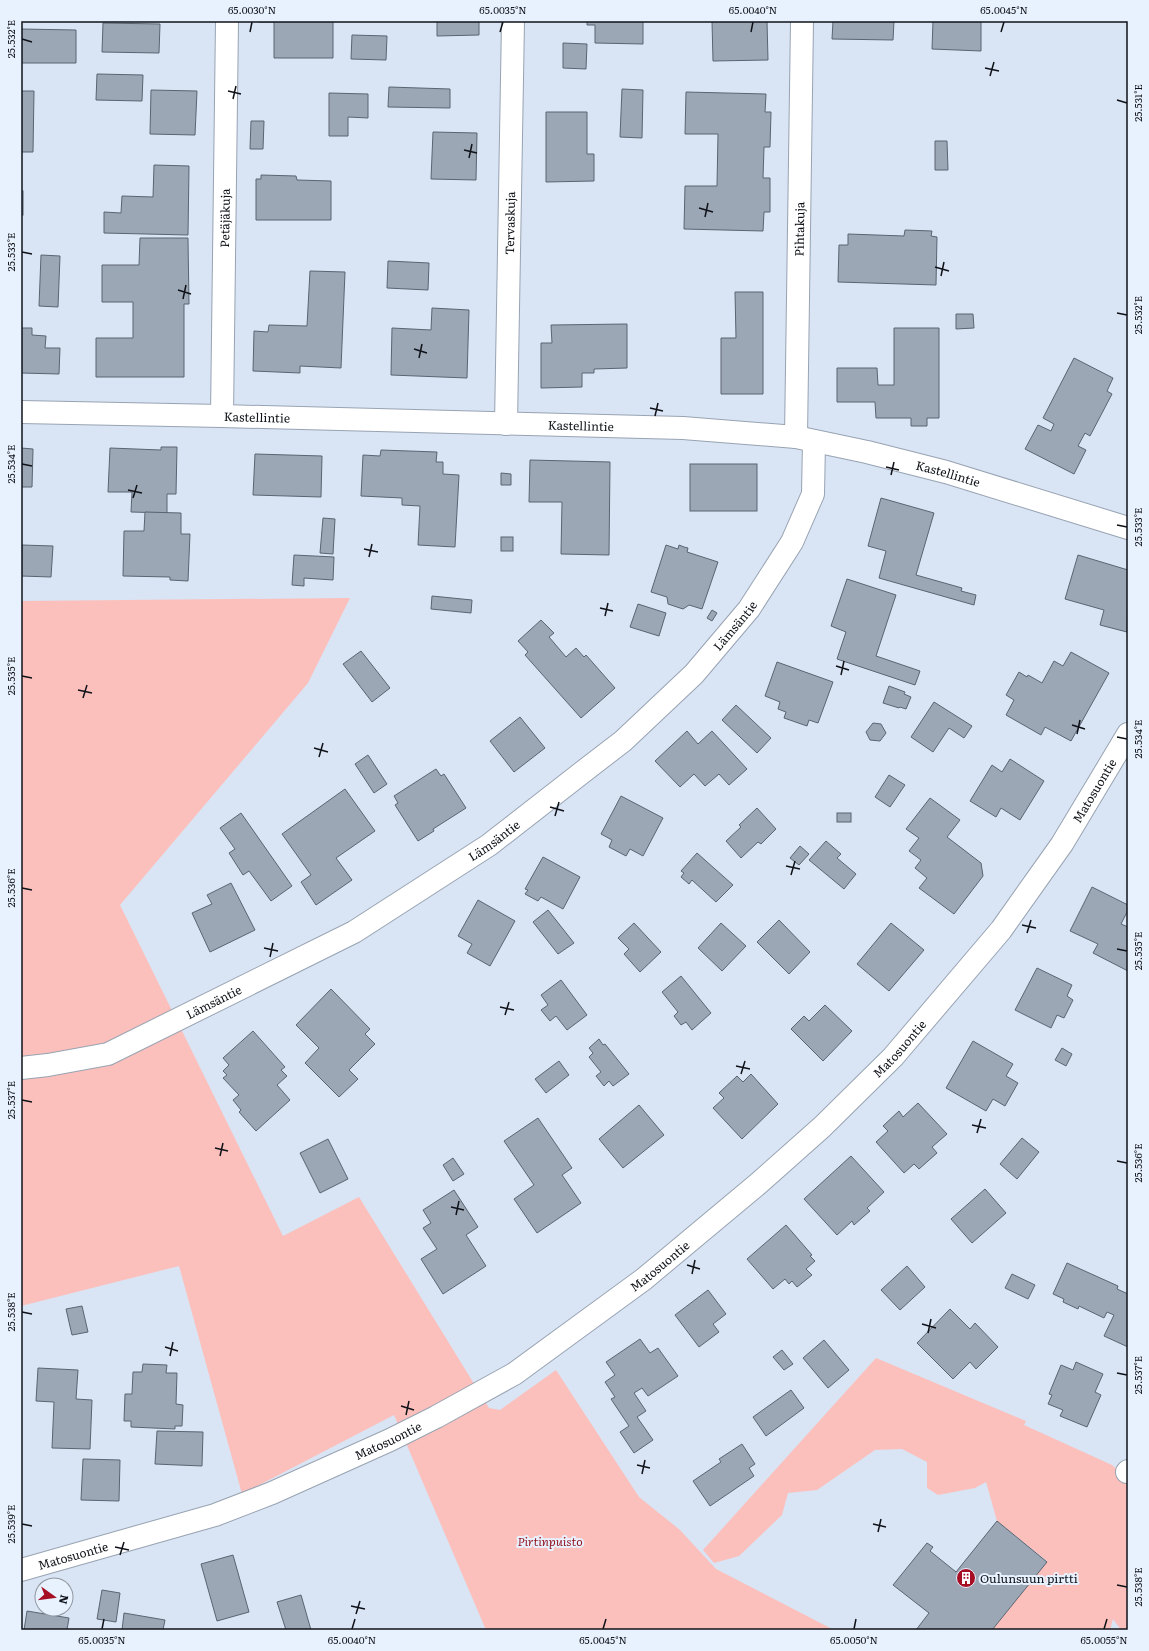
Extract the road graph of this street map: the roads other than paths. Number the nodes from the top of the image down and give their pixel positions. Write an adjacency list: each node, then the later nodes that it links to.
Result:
1 (227, 21): 5 (street, Petäjäkuja)
2 (513, 21): 6 (street, Tervaskuja)
3 (802, 21): 7 (street, Pihtakuja)
4 (21, 412): 5 (street, Kastellintie)
5 (222, 416): 6 (street, Kastellintie)
6 (506, 424): 7 (street, Kastellintie)
7 (805, 440): 8 (street, Kastellintie); 10 (street, Lämsäntie)
8 (1128, 528)
9 (1128, 734): 11 (street, Matosuontie)
10 (21, 1068)
11 (21, 1570)

